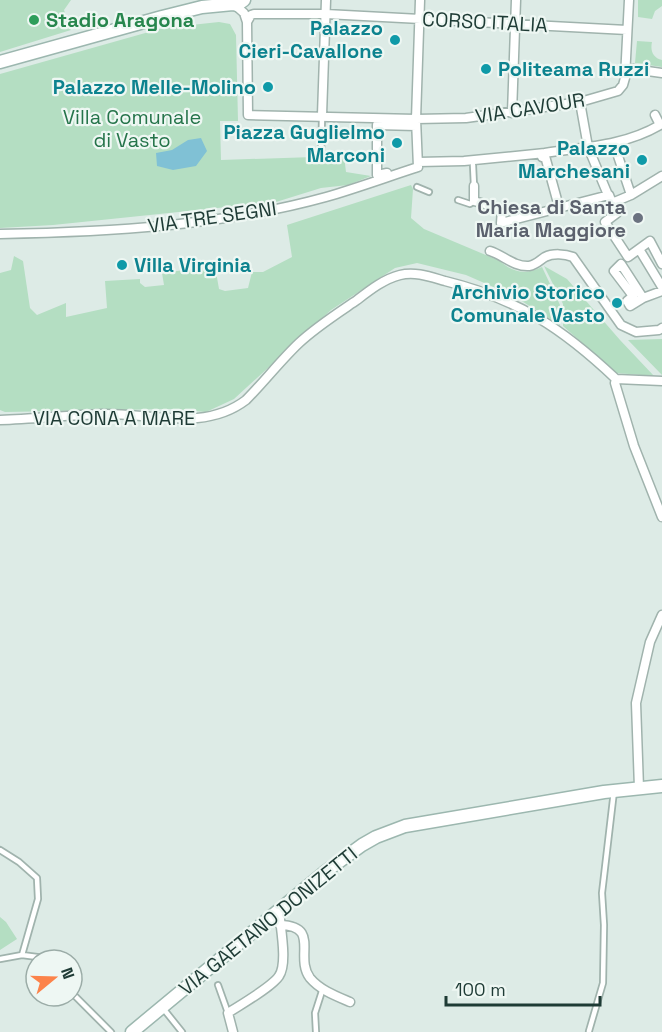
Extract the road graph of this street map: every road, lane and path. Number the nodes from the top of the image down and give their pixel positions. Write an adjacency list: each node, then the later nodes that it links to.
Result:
1 (216, 0): 7 (street)
2 (326, 0): 9 (street)
3 (420, 0): 10 (street)
4 (516, 0): 12 (street)
5 (629, 0): 13 (street)
6 (237, 2): 7 (street); 8 (street); 11 (street)
7 (202, 7): 14 (street)
8 (257, 12): 9 (street, CORSO ITALIA); 11 (street)
9 (326, 14): 10 (street, CORSO ITALIA); 19 (street)
10 (419, 18): 12 (street, CORSO ITALIA); 21 (street)
11 (247, 22): 19 (street)
12 (515, 24): 13 (street, CORSO ITALIA); 18 (street)
13 (627, 30): 15 (street)
14 (0, 62)
15 (626, 68): 16 (street); 17 (street, VIA CAVOUR)
16 (662, 73)
17 (580, 102): 18 (street, VIA CAVOUR); 23 (street)
18 (512, 113): 21 (street, VIA CAVOUR)
19 (322, 115): 21 (street); 25 (lane)
20 (655, 115): 22 (street)
21 (416, 122): 26 (street); 26 (street)
22 (614, 144): 23 (street); 32 (street)
23 (588, 147): 24 (street); 33 (street)
24 (545, 154): 26 (street); 27 (street); 36 (street)
25 (321, 157)
26 (418, 165): 37 (street, VIA TRE SEGNI)
27 (473, 165): 29 (lane)
28 (662, 176): 32 (street)
29 (474, 186): 35 (street)
30 (417, 187): 31 (lane)
31 (429, 192)
32 (631, 195): 33 (street)
33 (610, 199): 36 (street); 42 (street)
34 (458, 200): 35 (lane)
35 (474, 201): 36 (street)
36 (559, 207)
37 (0, 234)
38 (574, 245): 41 (street)
39 (639, 249): 42 (street); 43 (street); 45 (street)
40 (490, 250): 41 (street)
41 (573, 257): 47 (street)
42 (628, 257): 44 (lane)
43 (662, 264)
44 (622, 265): 46 (street); 46 (street)
45 (662, 289): 46 (street)
46 (643, 298)
47 (662, 328)
48 (616, 379): 49 (street); 50 (street, VIA CONA A MARE); 51 (street)
49 (662, 381)
50 (0, 420)
51 (662, 517)
52 (662, 615): 54 (street)
53 (662, 786): 54 (street, VIA GAETANO DONIZETTI)
54 (639, 788): 55 (street, VIA GAETANO DONIZETTI)
55 (614, 791): 57 (street, VIA GAETANO DONIZETTI); 72 (lane)
56 (0, 850): 59 (lane)
57 (279, 909): 58 (street); 65 (street, VIA GAETANO DONIZETTI)
58 (280, 925): 62 (street); 66 (street)
59 (22, 955): 60 (lane)
60 (0, 959)
61 (218, 985): 66 (lane)
62 (322, 988): 63 (street); 71 (lane)
63 (350, 1002)
64 (84, 1005): 67 (lane)
65 (162, 1007): 68 (street, VIA GAETANO DONIZETTI); 69 (lane)
66 (228, 1013): 70 (street)
67 (111, 1032)
68 (132, 1032)
69 (182, 1032)
70 (233, 1032)
71 (316, 1032)
72 (589, 1032)

